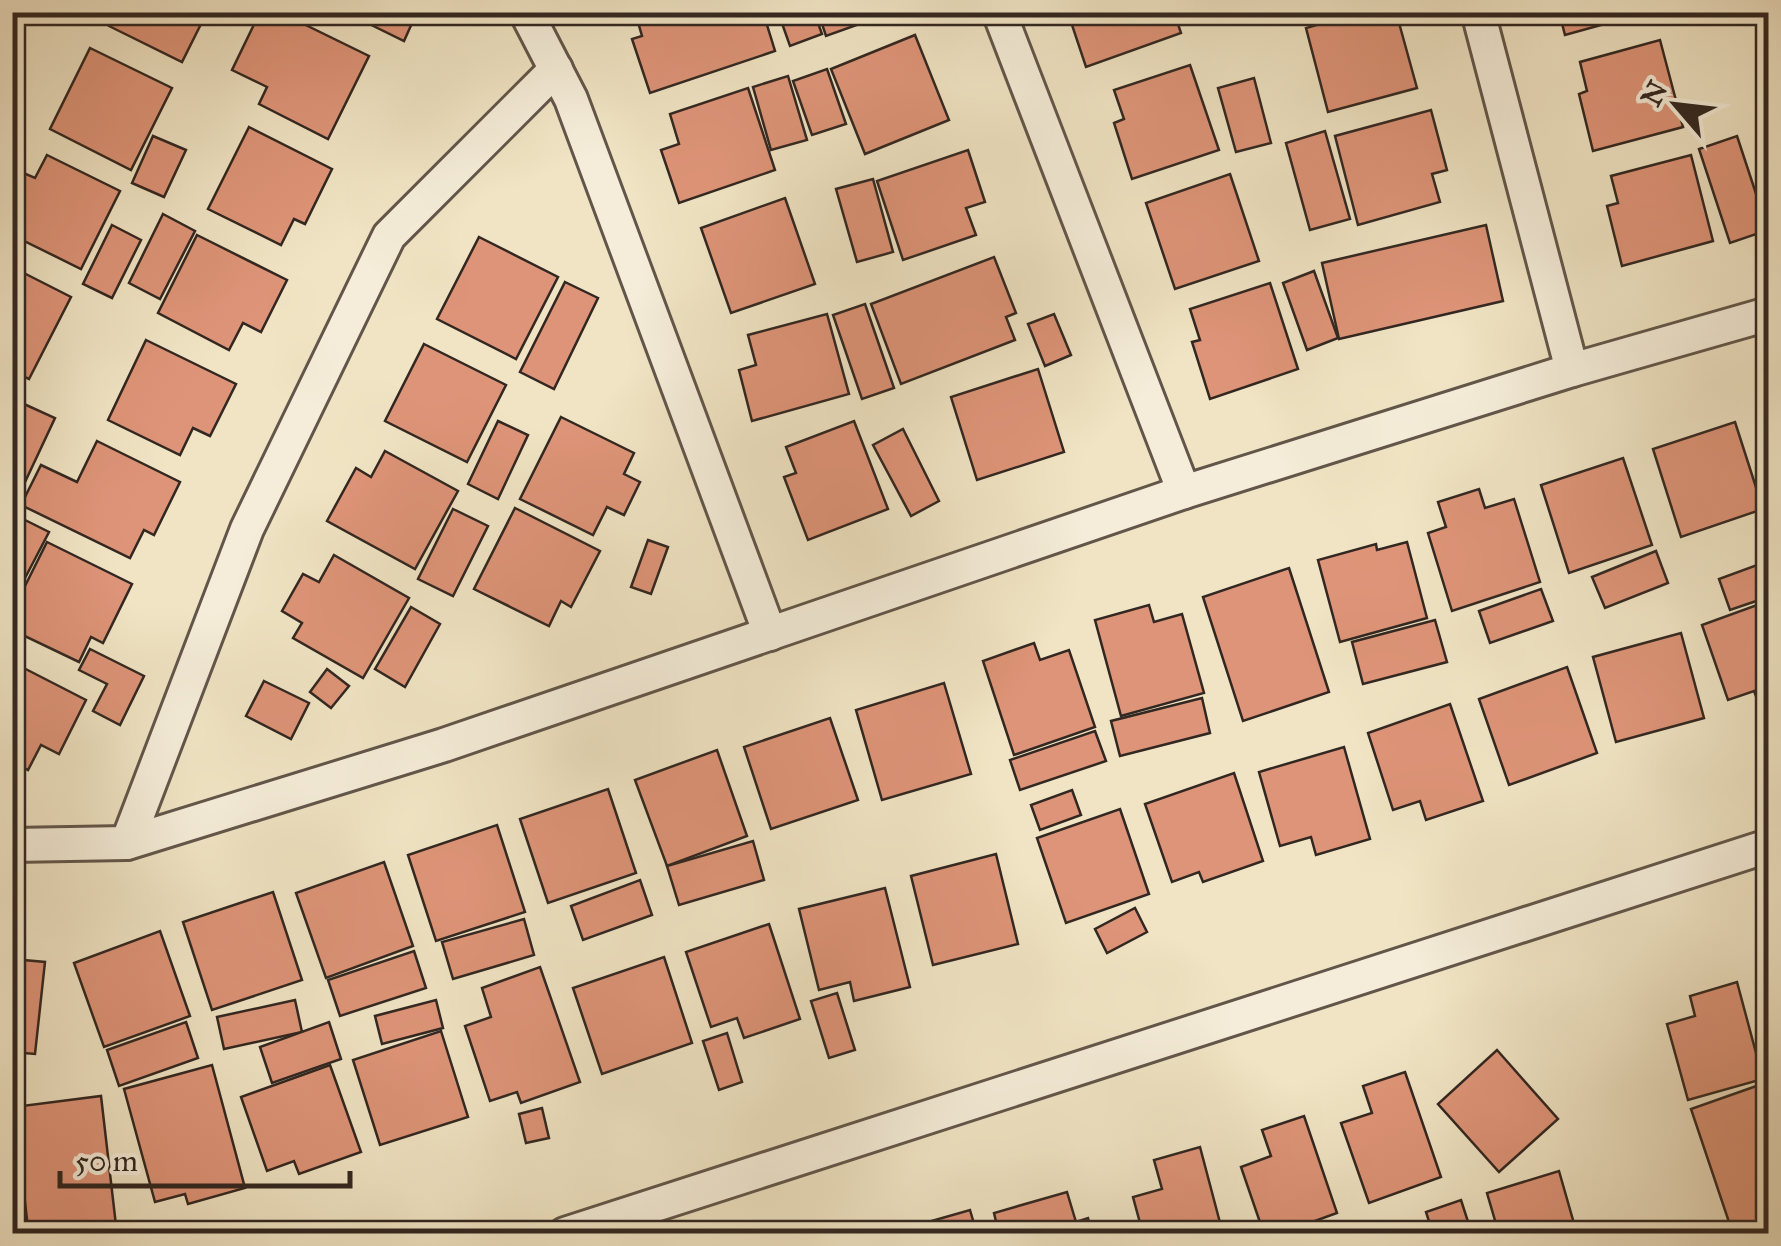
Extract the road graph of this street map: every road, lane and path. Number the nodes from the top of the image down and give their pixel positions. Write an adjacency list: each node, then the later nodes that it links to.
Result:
1 (526, 12): 4 (street)
2 (999, 12): 7 (street)
3 (1478, 12): 6 (street)
4 (556, 69): 8 (street); 9 (street)
5 (1768, 314): 6 (street)
6 (1572, 370): 7 (street)
7 (1184, 492): 8 (street)
8 (770, 634): 9 (street)
9 (127, 843): 10 (street)
10 (12, 845)
11 (1768, 846): 12 (street)
12 (566, 1234)

